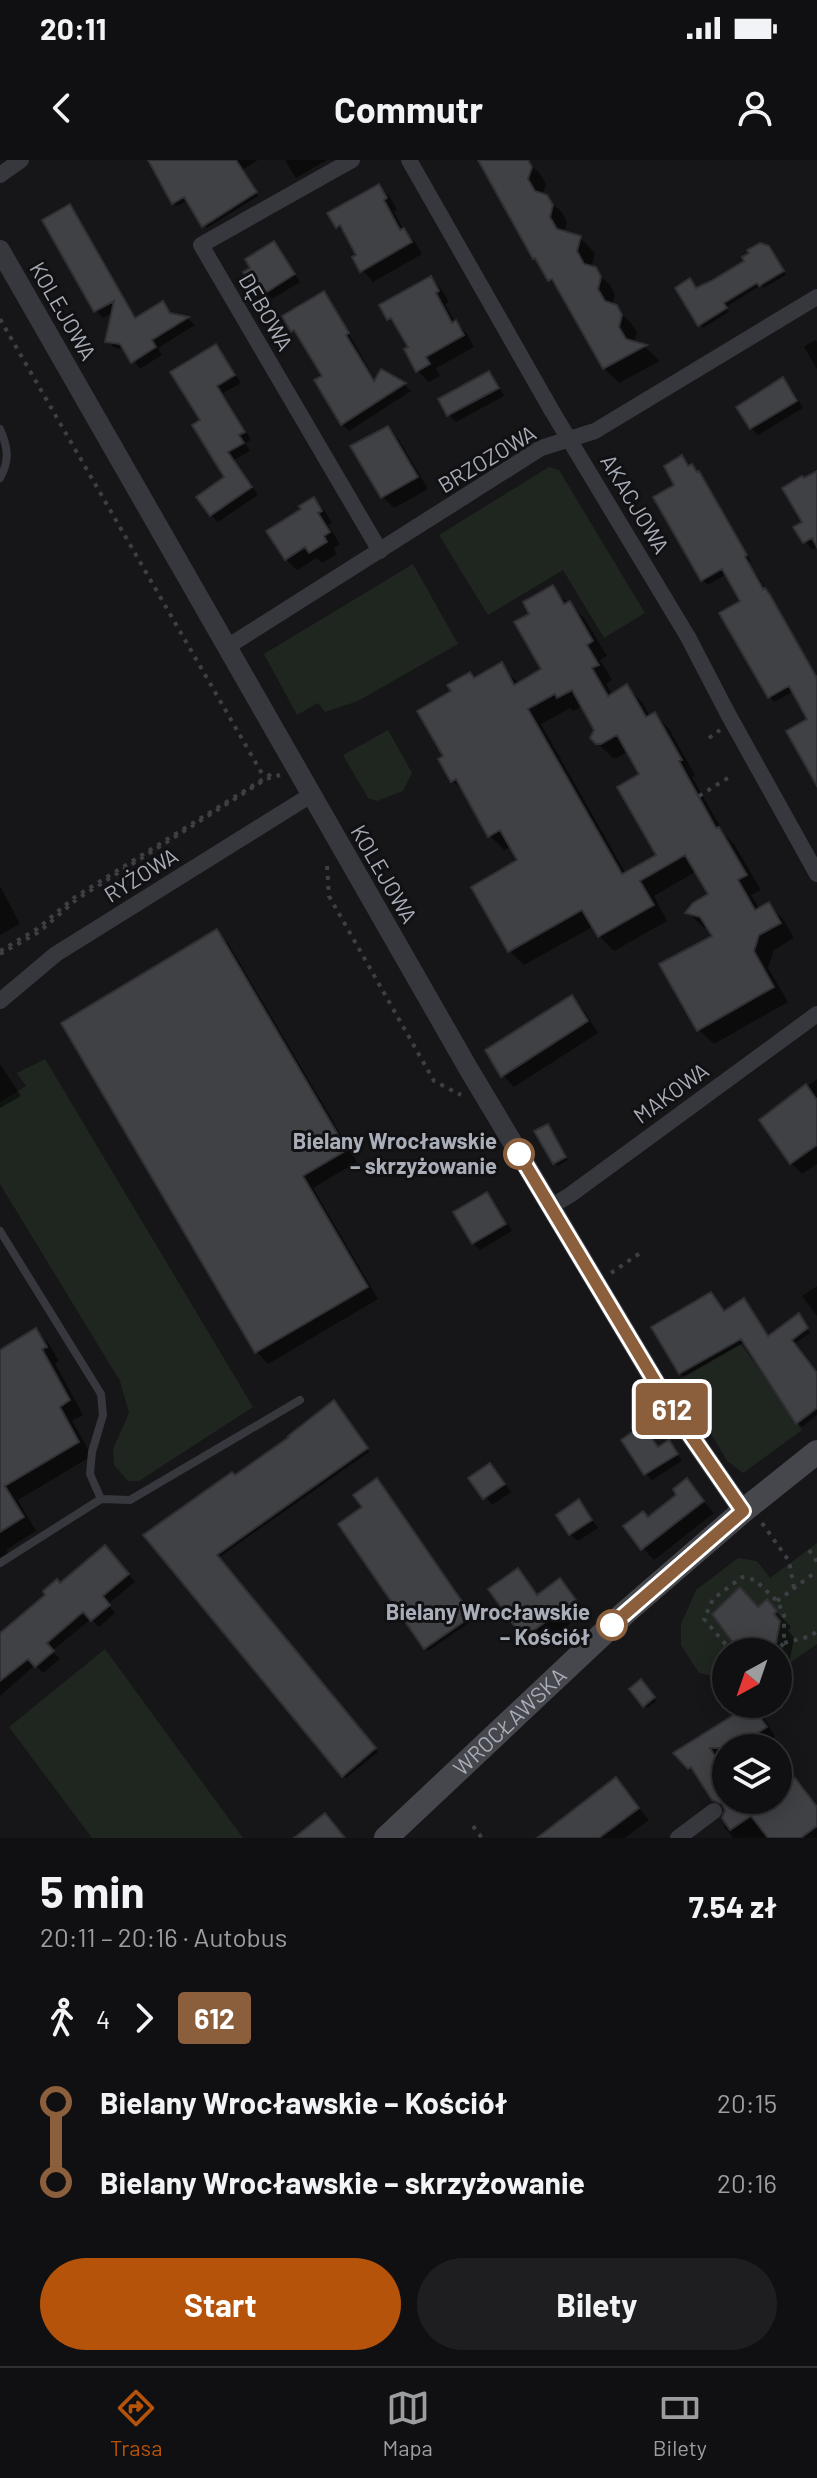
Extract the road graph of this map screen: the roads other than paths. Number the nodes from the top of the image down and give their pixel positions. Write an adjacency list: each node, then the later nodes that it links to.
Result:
1 (21, 160): 4 (street)
2 (352, 160): 10 (street, DĘBOWA)
3 (409, 160): 8 (street, AKACJOWA)
4 (0, 175)
5 (2, 258): 11 (street, KOLEJOWA)
6 (817, 297): 8 (street, BRZOZOWA)
7 (0, 429): 9 (lane)
8 (570, 440): 10 (street, BRZOZOWA); 13 (street, AKACJOWA)
9 (0, 478)
10 (380, 551): 11 (street, BRZOZOWA)
11 (227, 647): 12 (street, KOLEJOWA)
12 (311, 795): 14 (street, RYŻOWA); 16 (street, KOLEJOWA)
13 (817, 874)
14 (0, 1001)
15 (817, 1014): 16 (street, MAKOWA)
16 (550, 1207): 21 (street, KOLEJOWA)
17 (0, 1231): 20 (lane)
18 (300, 1400): 20 (lane)
19 (817, 1452): 21 (main road, WROCŁAWSKA)
20 (101, 1499): 22 (lane)
21 (752, 1516): 24 (main road, WROCŁAWSKA)
22 (0, 1563)
23 (712, 1812): 25 (street)
24 (393, 1836)
25 (678, 1838)

